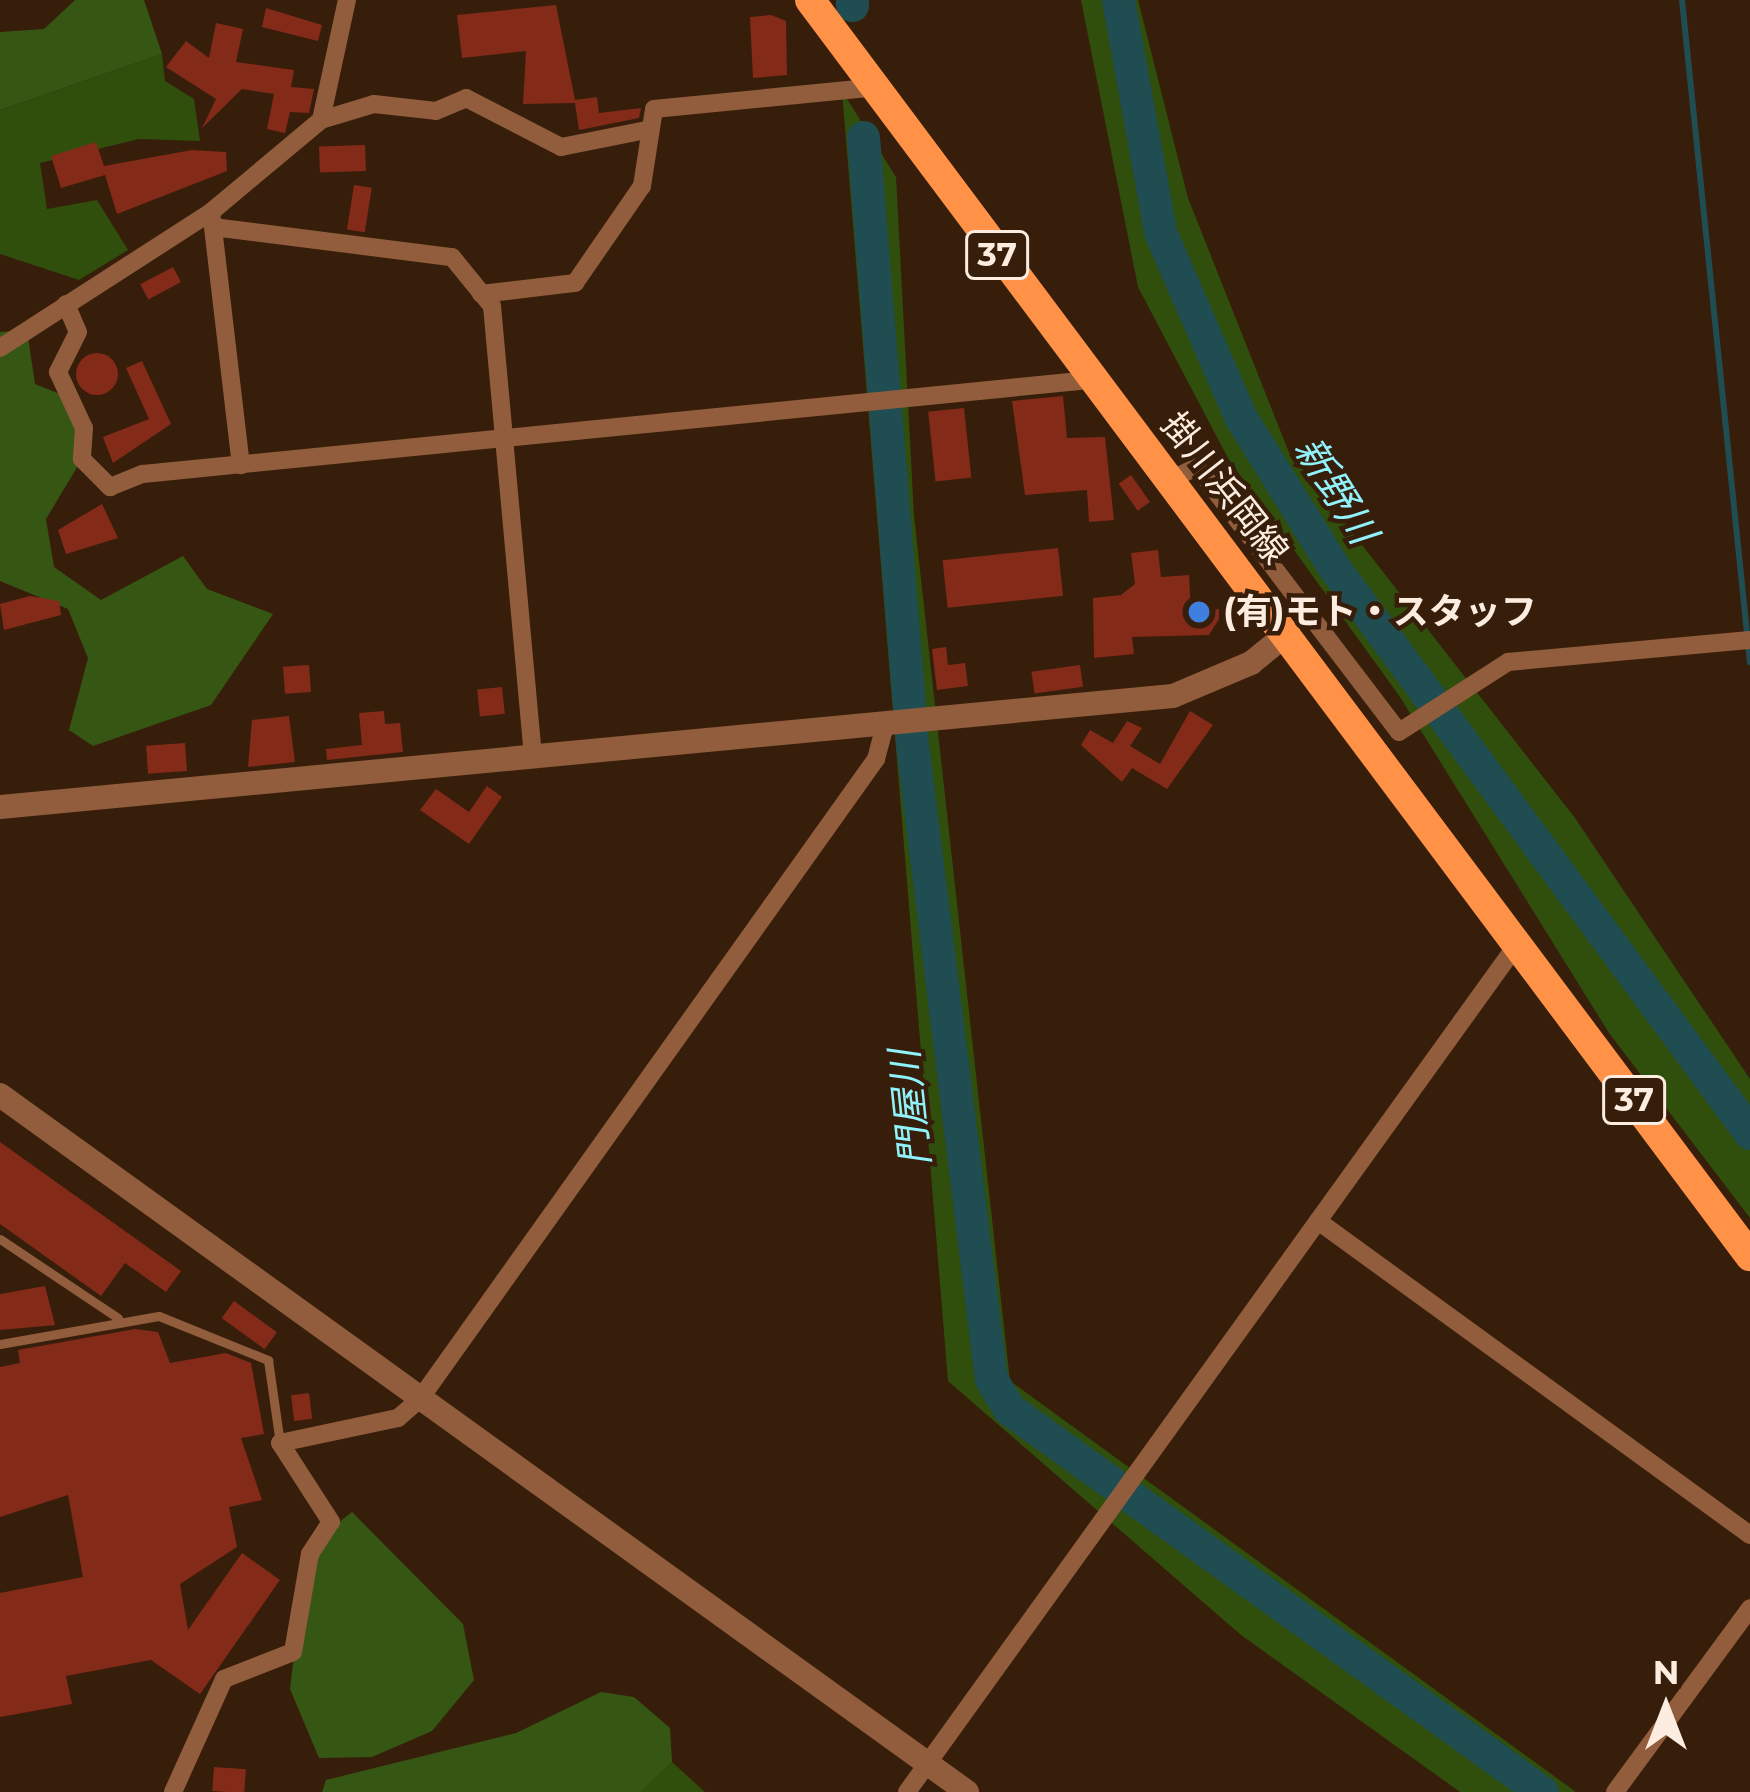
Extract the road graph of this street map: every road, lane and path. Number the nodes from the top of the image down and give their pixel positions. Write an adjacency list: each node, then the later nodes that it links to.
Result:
1 (347, 0): 4 (street)
2 (810, 0): 3 (main road, 掛川浜岡線 / 37)
3 (868, 88): 5 (street); 10 (main road, 掛川浜岡線 / 37)
4 (321, 120): 5 (street); 6 (street)
5 (646, 130): 7 (street)
6 (212, 220): 7 (street); 8 (street); 12 (street)
7 (481, 293): 11 (street)
8 (66, 304): 9 (street); 12 (street)
9 (0, 348)
10 (1089, 380): 11 (street); 13 (main road, 掛川浜岡線 / 37)
11 (506, 440): 12 (street); 17 (street)
12 (241, 465)
13 (1172, 479): 14 (main road, 掛川浜岡線 / 37); 15 (street)
14 (1288, 633): 16 (street); 19 (main road, 掛川浜岡線 / 37)
15 (1750, 640)
16 (885, 724): 17 (street); 26 (street)
17 (533, 758): 18 (street)
18 (0, 807)
19 (1519, 943): 21 (street); 23 (main road, 掛川浜岡線 / 37)
20 (0, 1095): 26 (street)
21 (1318, 1221): 28 (street); 30 (street)
22 (0, 1239): 24 (lane)
23 (1750, 1256)
24 (118, 1318): 25 (lane); 27 (lane)
25 (0, 1343)
26 (420, 1400): 27 (street); 30 (street)
27 (280, 1443): 31 (street)
28 (1750, 1534)
29 (1750, 1608): 34 (street)
30 (928, 1763): 32 (street); 33 (street)
31 (173, 1792)
32 (907, 1792)
33 (967, 1792)
34 (1615, 1792)

